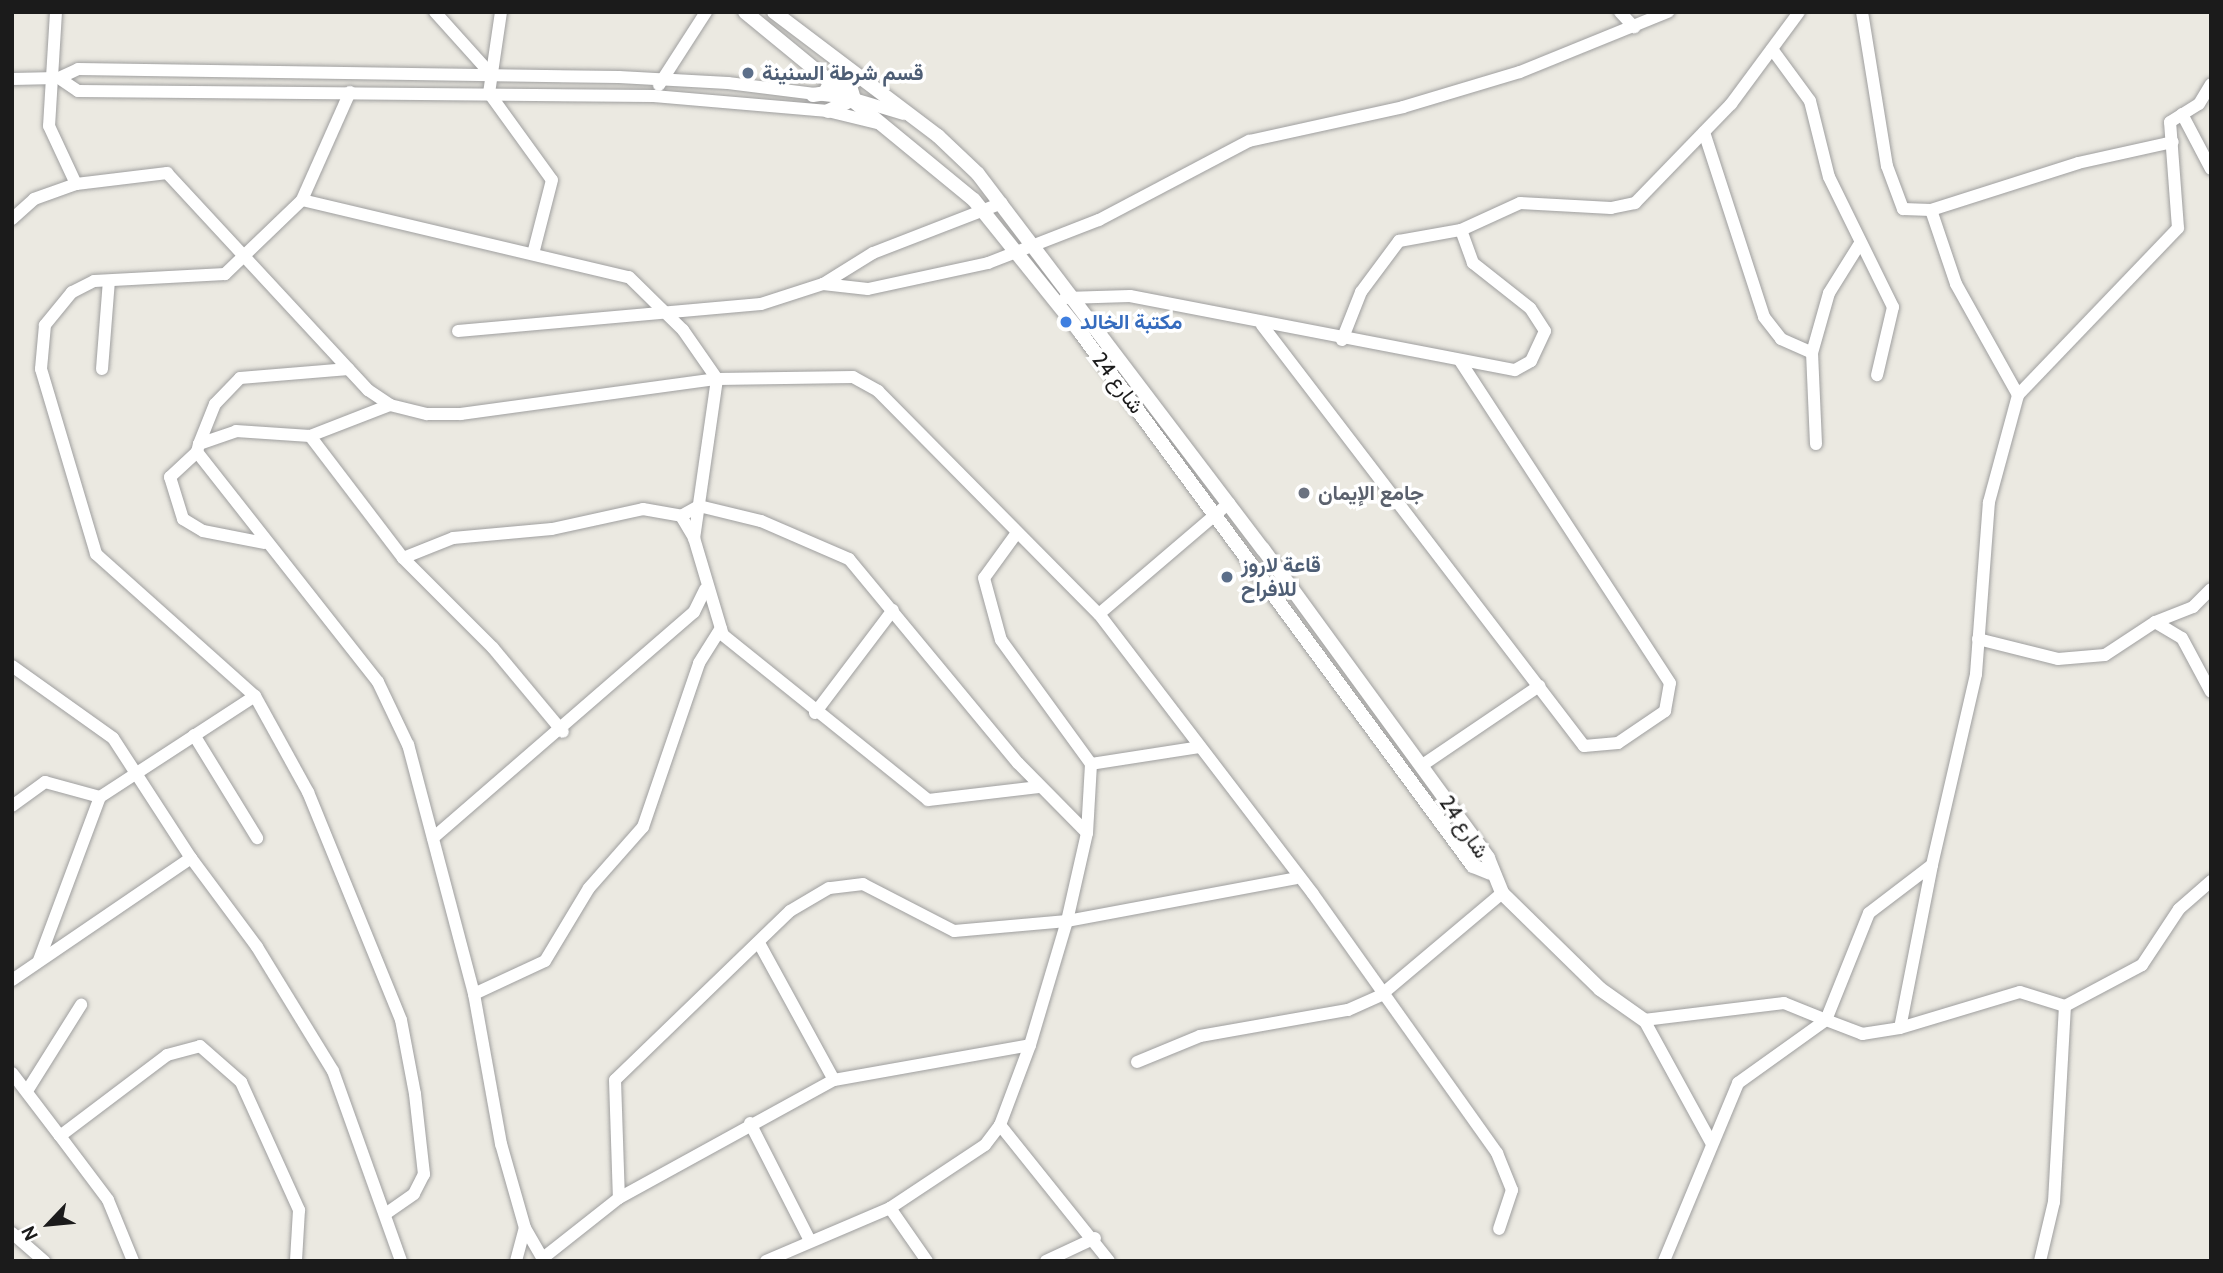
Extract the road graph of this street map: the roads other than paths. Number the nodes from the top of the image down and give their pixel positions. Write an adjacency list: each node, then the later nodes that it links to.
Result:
1 (56, 12): 15 (street)
2 (435, 12): 14 (street)
3 (501, 12): 14 (street)
4 (706, 12): 17 (street)
5 (745, 12): 18 (street, شارع 24)
6 (774, 12): 13 (street, شارع 24)
7 (1620, 12): 11 (street)
8 (1668, 12): 11 (street)
9 (1799, 12): 12 (street)
10 (1862, 12): 36 (street)
11 (1634, 27): 41 (street)
12 (1772, 49): 30 (street); 40 (street)
13 (843, 65): 24 (street); 28 (street, شارع 24)
14 (489, 72): 15 (street); 17 (street); 21 (street)
15 (55, 78): 16 (street); 20 (street); 33 (street)
16 (12, 79)
17 (661, 79): 22 (street); 23 (street)
18 (831, 81): 22 (street); 24 (street, شارع 24)
19 (2211, 84): 27 (street)
20 (350, 92): 21 (street); 34 (street)
21 (489, 93): 23 (street); 43 (street)
22 (807, 94): 24 (street); 25 (street)
23 (654, 96): 25 (street)
24 (854, 99): 26 (street); 28 (street); 29 (street, شارع 24)
25 (800, 109): 26 (street)
26 (828, 111): 29 (street)
27 (2182, 114): 31 (street); 32 (street)
28 (914, 118): 35 (street, شارع 24)
29 (885, 125): 37 (street, شارع 24)
30 (1703, 132): 39 (street); 53 (street)
31 (2173, 142): 36 (street); 59 (street)
32 (2211, 169)
33 (76, 184): 38 (street); 44 (street)
34 (302, 200): 43 (street); 44 (street)
35 (1002, 203): 37 (street); 41 (street, شارع 24)
36 (1931, 210): 59 (street)
37 (983, 211): 42 (street, شارع 24); 46 (street)
38 (12, 219)
39 (1461, 230): 52 (street); 54 (street)
40 (1859, 245): 53 (street); 57 (street)
41 (1034, 246): 42 (street); 47 (street, شارع 24)
42 (1016, 253): 46 (street); 48 (street, شارع 24)
43 (533, 254): 49 (street)
44 (246, 258): 45 (street); 56 (street)
45 (109, 281): 55 (street); 83 (street)
46 (822, 284): 49 (street)
47 (1072, 294): 48 (street); 50 (street); 64 (street, شارع 24)
48 (1057, 303): 66 (street, شارع 24)
49 (668, 315): 51 (street); 58 (street)
50 (1262, 325): 52 (street); 81 (street)
51 (458, 331)
52 (1342, 340): 54 (street)
53 (1812, 353): 62 (street)
54 (1460, 360): 81 (street)
55 (103, 369)
56 (348, 369): 60 (street); 63 (street)
57 (1877, 375)
58 (717, 379): 60 (street); 65 (street); 68 (street)
59 (2018, 395): 78 (street)
60 (390, 405): 61 (street)
61 (310, 436): 63 (street); 71 (street)
62 (1816, 444)
63 (198, 448): 70 (street); 70 (street)
64 (1229, 503): 66 (street); 89 (street, شارع 24)
65 (699, 506): 67 (street); 69 (street); 74 (street)
66 (1216, 515): 75 (street); 99 (street, شارع 24)
67 (681, 516): 69 (street); 71 (street)
68 (1016, 534): 75 (street); 88 (street)
69 (694, 538): 72 (street)
70 (264, 543): 96 (street)
71 (403, 558): 85 (street)
72 (705, 589): 77 (street); 85 (street)
73 (2211, 589): 76 (street)
74 (893, 610): 84 (street); 91 (street)
75 (1099, 614): 87 (street)
76 (2154, 622): 78 (street); 82 (street)
77 (721, 628): 84 (street); 107 (street)
78 (1978, 639): 98 (street)
79 (12, 666): 80 (street)
80 (17, 680): 90 (street)
81 (1539, 685): 89 (street)
82 (2211, 692)
83 (255, 696): 86 (street); 125 (street)
84 (815, 713): 91 (street)
85 (563, 732): 96 (street)
86 (194, 735): 90 (street); 95 (street)
87 (1200, 747): 88 (street); 100 (street)
88 (1091, 764): 94 (street)
89 (1421, 766): 99 (street, شارع 24)
90 (133, 773): 92 (street); 97 (street)
91 (1039, 787): 94 (street)
92 (100, 797): 93 (street); 105 (street)
93 (12, 807)
94 (1087, 834): 103 (street)
95 (257, 838)
96 (433, 838): 107 (street)
97 (191, 858): 105 (street); 125 (street)
98 (1932, 865): 112 (street); 113 (street)
99 (1490, 873): 102 (street)
100 (1296, 878): 103 (street); 108 (street)
101 (2211, 881): 110 (street)
102 (1502, 893): 108 (street); 111 (street)
103 (1067, 920): 104 (street); 114 (street)
104 (759, 943): 117 (street); 123 (street)
105 (38, 960): 106 (street)
106 (12, 980)
107 (474, 994): 126 (street)
108 (1381, 995): 115 (street); 127 (street)
109 (81, 1005): 118 (street)
110 (2065, 1006): 113 (street); 142 (street)
111 (1644, 1020): 112 (street); 122 (street)
112 (1826, 1020): 113 (street); 122 (street)
113 (1900, 1028)
114 (1030, 1045): 117 (street); 120 (street)
115 (1137, 1062)
116 (12, 1073): 118 (street)
117 (834, 1080): 119 (street)
118 (27, 1091): 121 (street)
119 (750, 1123): 123 (street); 130 (street)
120 (1000, 1125): 124 (street); 129 (street)
121 (60, 1136): 133 (street); 134 (street)
122 (1712, 1144): 141 (street)
123 (619, 1198): 131 (street)
124 (890, 1208): 130 (street); 138 (street)
125 (387, 1213): 135 (street)
126 (525, 1228): 131 (street); 136 (street)
127 (1499, 1229)
128 (12, 1233): 132 (street)
129 (1095, 1238): 139 (street); 140 (street)
130 (810, 1241): 137 (street)
131 (544, 1259)
132 (44, 1261)
133 (133, 1261)
134 (296, 1261)
135 (401, 1261)
136 (516, 1261)
137 (766, 1261)
138 (927, 1261)
139 (1046, 1261)
140 (1109, 1261)
141 (1664, 1261)
142 (2040, 1261)

